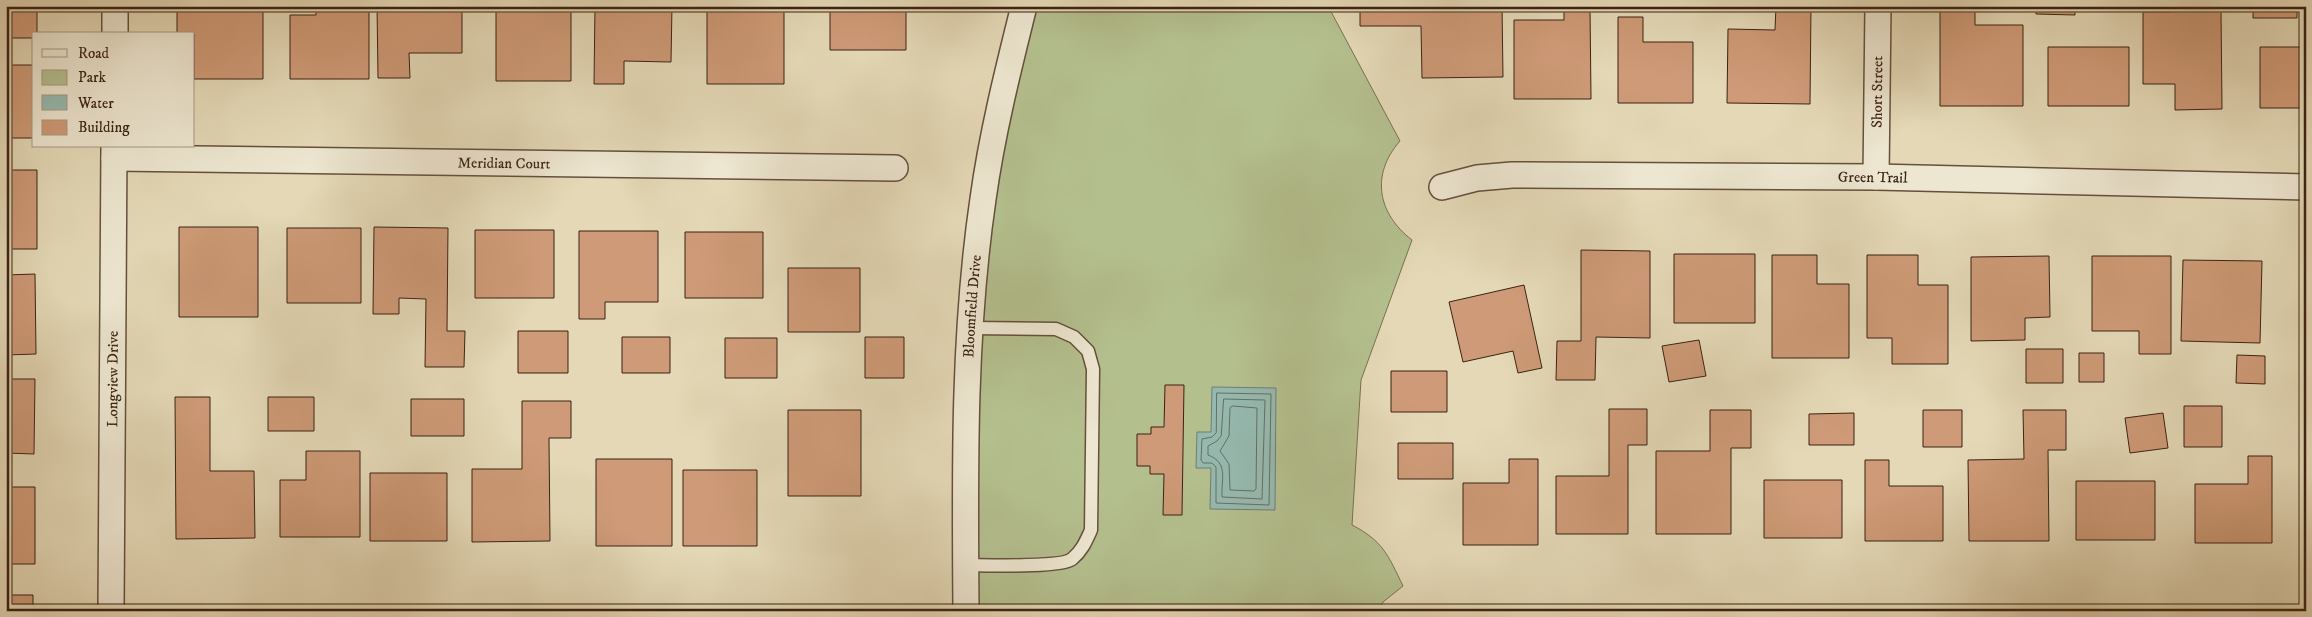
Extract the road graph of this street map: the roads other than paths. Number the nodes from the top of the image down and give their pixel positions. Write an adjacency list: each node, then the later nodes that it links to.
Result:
1 (115, 6): 4 (street)
2 (1024, 6): 10 (street, Bloomfield Drive)
3 (1878, 6): 7 (street, Short Street)
4 (115, 32)
5 (114, 152): 6 (street, Meridian Court); 12 (street, Longview Drive)
6 (895, 168)
7 (1876, 177): 8 (street, Green Trail); 9 (street, Green Trail)
8 (1442, 187)
9 (2306, 187)
10 (970, 328): 11 (street, Bloomfield Drive); 11 (lane)
11 (966, 565): 13 (street, Bloomfield Drive)
12 (111, 611)
13 (966, 611)

